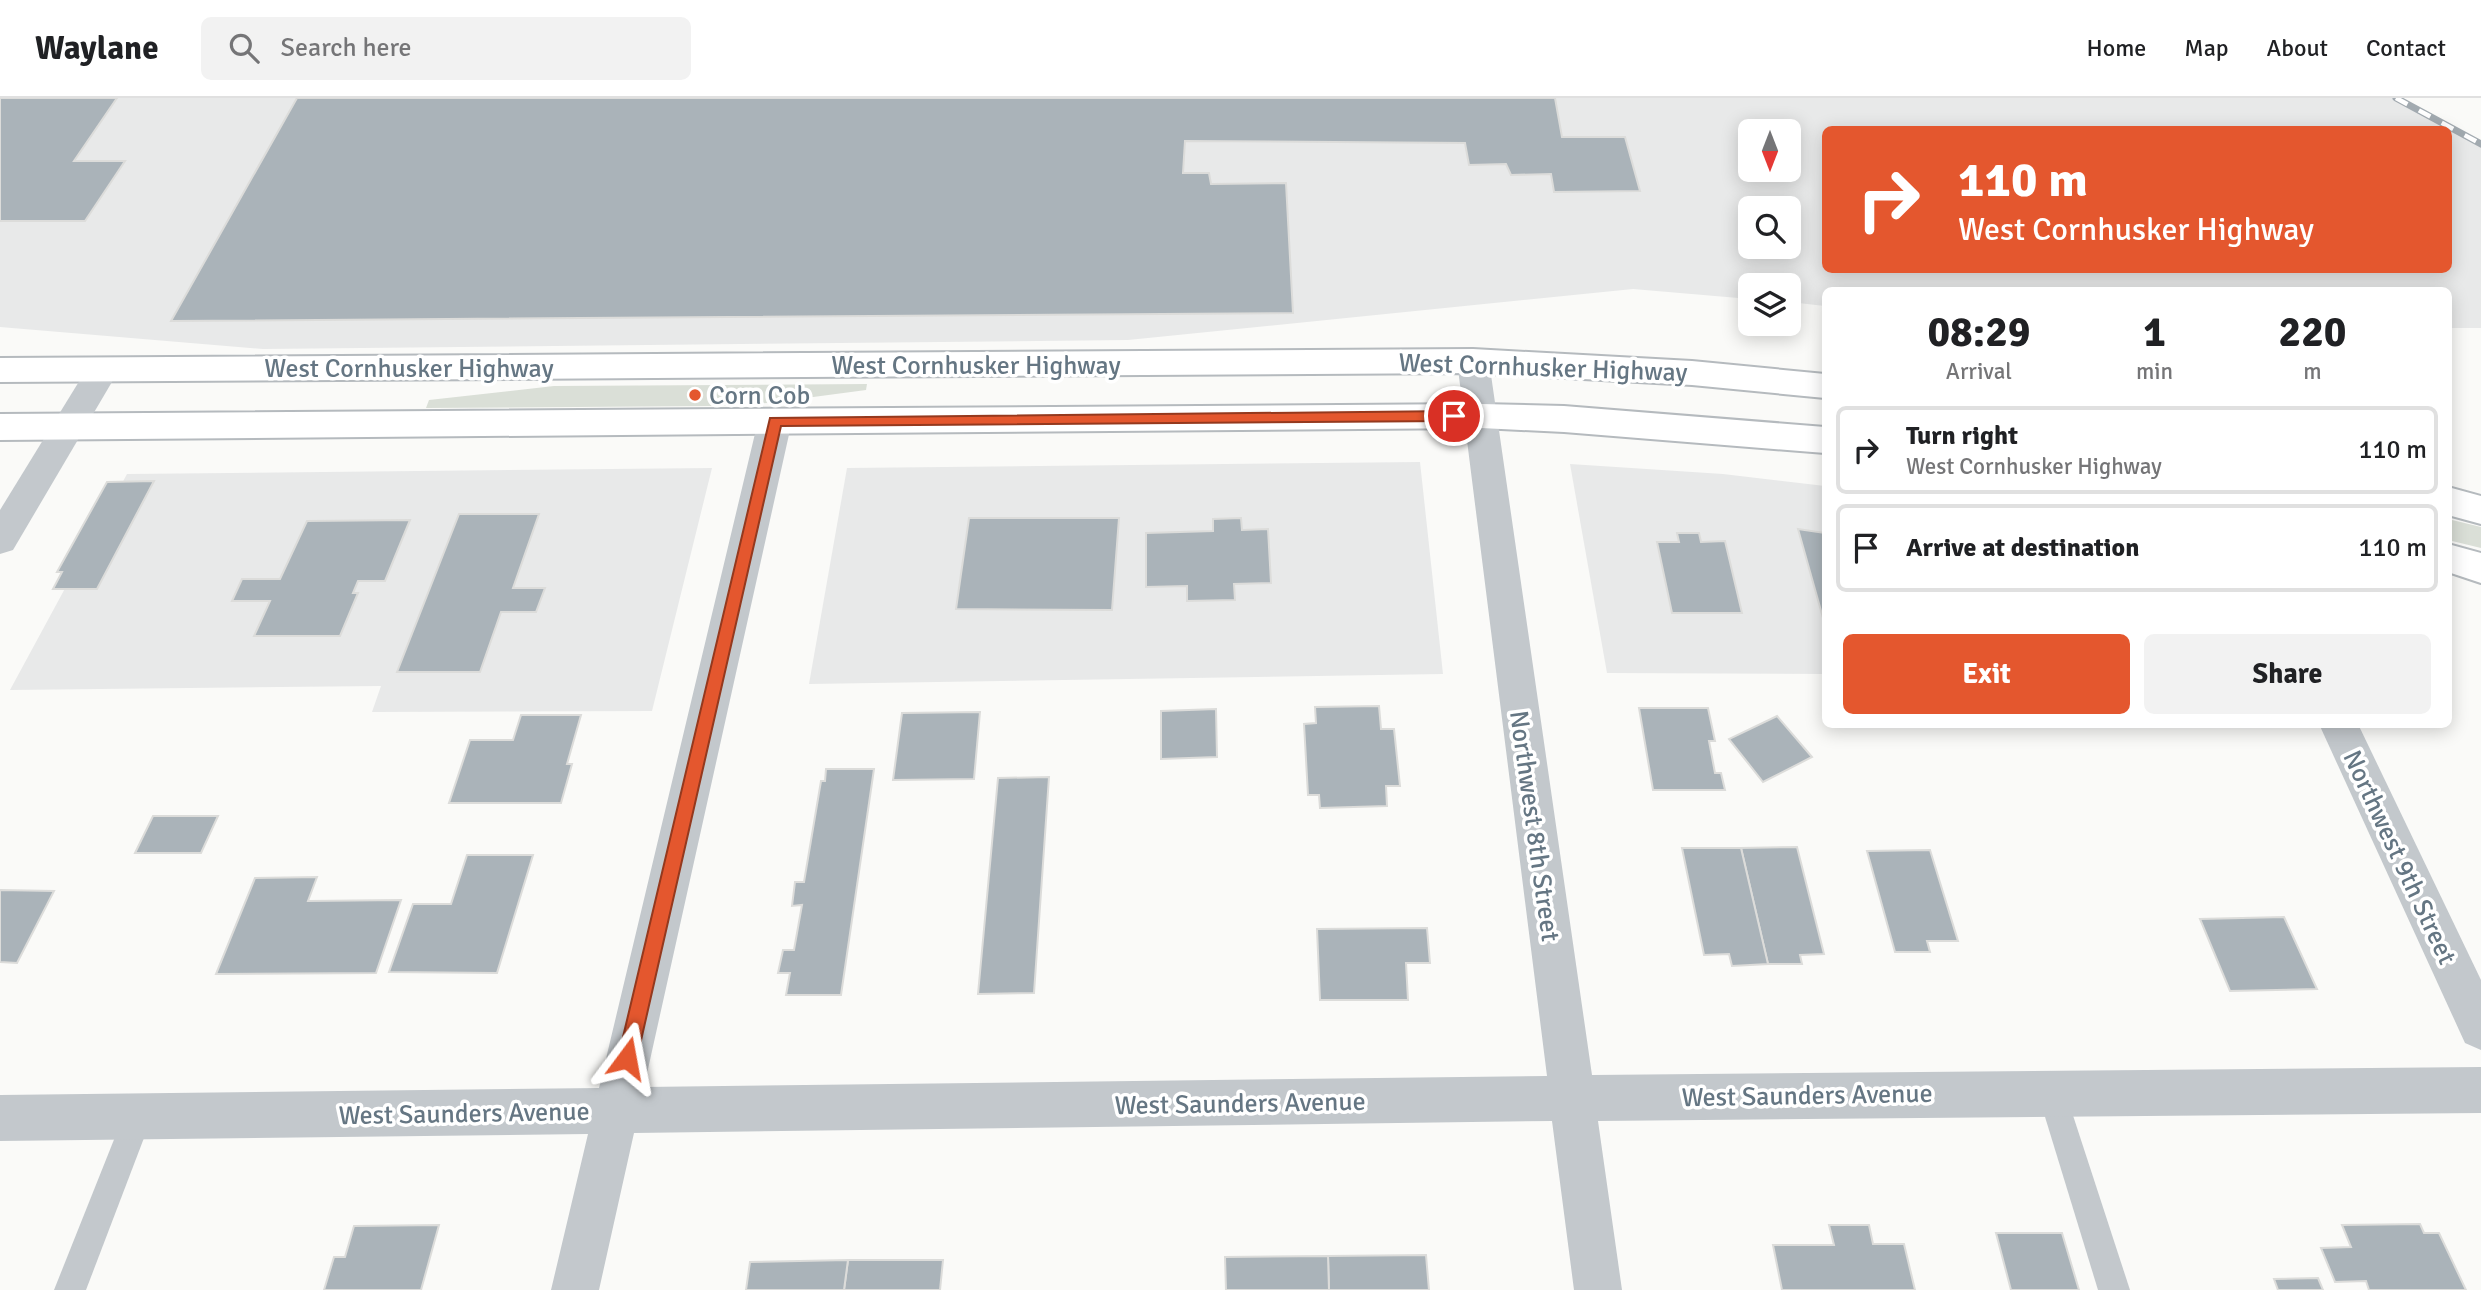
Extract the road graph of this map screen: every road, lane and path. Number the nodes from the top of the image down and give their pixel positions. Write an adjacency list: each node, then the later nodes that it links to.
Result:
1 (1473, 361): 3 (main road, West Cornhusker Highway); 4 (main road, West Cornhusker Highway); 5 (street, Northwest 8th Street)
2 (0, 370): 3 (main road, West Cornhusker Highway)
3 (103, 370): 8 (street)
4 (1822, 386)
5 (1481, 416): 6 (main road, West Cornhusker Highway); 9 (main road, West Cornhusker Highway); 19 (street, Northwest 8th Street)
6 (775, 421): 8 (main road, West Cornhusker Highway); 20 (street)
7 (0, 427): 8 (main road, West Cornhusker Highway)
8 (68, 427): 12 (street)
9 (1822, 440)
10 (2452, 502): 11 (main road)
11 (2481, 510)
12 (0, 540)
13 (2452, 559): 14 (main road)
14 (2481, 568)
15 (2340, 728): 16 (street, Northwest 9th Street)
16 (2481, 1028)
17 (2481, 1090): 18 (street, West Saunders Avenue)
18 (2052, 1094): 19 (street, West Saunders Avenue); 26 (lane)
19 (1572, 1098): 20 (street, West Saunders Avenue); 25 (street, Northwest 8th Street)
20 (615, 1111): 21 (street, West Saunders Avenue); 24 (street)
21 (137, 1116): 22 (street, West Saunders Avenue); 23 (lane)
22 (0, 1118)
23 (69, 1290)
24 (575, 1290)
25 (1598, 1290)
26 (2114, 1290)

